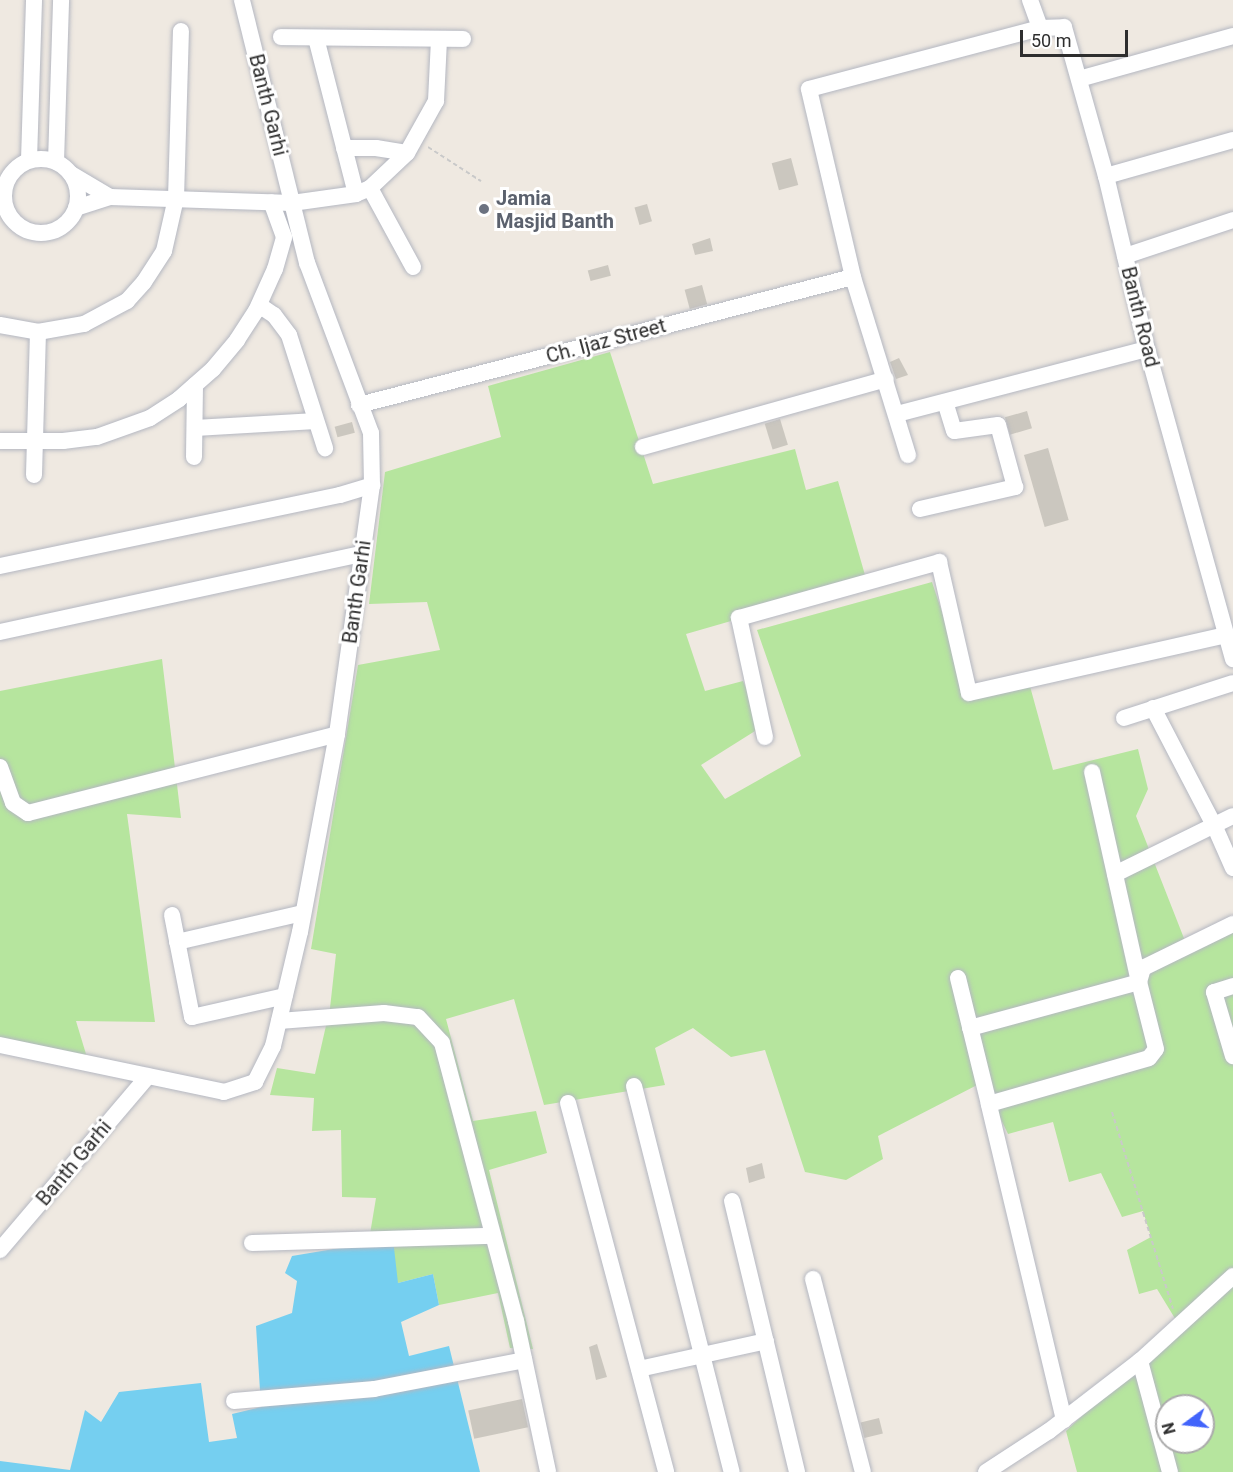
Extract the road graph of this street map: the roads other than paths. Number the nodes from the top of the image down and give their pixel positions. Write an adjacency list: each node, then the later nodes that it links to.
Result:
1 (242, 0): 27 (street, Banth Garhi)
2 (1030, 0): 5 (street)
3 (34, 4): 4 (street); 12 (street)
4 (61, 6): 13 (street)
5 (1040, 28): 14 (street, Banth Road); 33 (street)
6 (181, 31): 25 (street)
7 (1233, 36): 14 (street)
8 (281, 37): 9 (street)
9 (316, 38): 10 (street); 17 (street)
10 (439, 39): 11 (street); 16 (street)
11 (463, 39)
12 (33, 41): 13 (street); 18 (street)
13 (60, 44): 19 (street)
14 (1079, 79): 21 (street, Banth Road)
15 (1233, 140): 21 (street)
16 (411, 146): 17 (street); 23 (street)
17 (344, 148): 23 (street)
18 (29, 160): 19 (street); 22 (street)
19 (56, 162): 20 (street)
20 (71, 174): 24 (street); 28 (street)
21 (1106, 176): 31 (street, Banth Road)
22 (4, 180): 29 (street)
23 (363, 191): 27 (street); 32 (street)
24 (110, 197): 25 (street); 28 (street)
25 (176, 198): 26 (street); 36 (street)
26 (271, 202): 27 (street); 34 (street)
27 (292, 203): 41 (street, Banth Garhi)
28 (76, 208): 29 (street)
29 (3, 209)
30 (1233, 220): 31 (street)
31 (1125, 256): 37 (street, Banth Road)
32 (413, 267)
33 (853, 277): 38 (street); 41 (street, Ch. Ijaz Street)
34 (259, 305): 39 (street); 43 (street)
35 (0, 325): 36 (street)
36 (38, 332): 46 (street)
37 (1148, 349): 40 (street); 57 (street, Banth Road)
38 (886, 379): 42 (street); 47 (street)
39 (195, 385): 44 (street); 46 (street)
40 (945, 402): 42 (street); 53 (street)
41 (359, 405): 52 (street, Banth Garhi)
42 (897, 414): 49 (street)
43 (316, 421): 44 (street); 48 (street)
44 (195, 428): 50 (street)
45 (0, 441): 46 (street)
46 (34, 441): 51 (street)
47 (643, 447)
48 (325, 448)
49 (908, 455)
50 (194, 458)
51 (34, 475)
52 (372, 485): 54 (street, Banth Garhi); 55 (street)
53 (920, 509)
54 (362, 554): 56 (street); 62 (street, Banth Garhi)
55 (0, 566)
56 (0, 632)
57 (1226, 635): 58 (street, Banth Road); 63 (street)
58 (1233, 659)
59 (1233, 683): 60 (street)
60 (1153, 708): 61 (street); 67 (street)
61 (1124, 718)
62 (337, 734): 64 (street); 70 (street, Banth Garhi)
63 (765, 737)
64 (0, 767)
65 (1092, 772): 69 (street)
66 (1233, 816): 67 (street)
67 (1214, 825): 68 (street); 69 (street)
68 (1233, 868)
69 (1115, 874): 75 (street)
70 (303, 913): 73 (street); 77 (street, Banth Garhi)
71 (172, 915): 73 (street)
72 (1233, 924): 75 (street)
73 (177, 942): 77 (street)
74 (958, 978): 79 (street)
75 (1139, 982): 79 (street); 85 (street)
76 (1233, 986): 81 (street)
77 (285, 996): 78 (street, Banth Garhi)
78 (279, 1020): 82 (street, Banth Garhi); 87 (street)
79 (970, 1028): 85 (street)
80 (0, 1045): 82 (street, Banth Garhi)
81 (1232, 1048)
82 (148, 1076): 89 (street, Banth Garhi)
83 (634, 1086): 93 (street)
84 (568, 1102): 96 (street)
85 (989, 1104): 98 (street)
86 (732, 1201): 92 (street)
87 (493, 1236): 88 (street); 94 (street)
88 (252, 1243)
89 (2, 1246)
90 (1233, 1276): 95 (street)
91 (813, 1280): 103 (street)
92 (766, 1341): 93 (street); 102 (street)
93 (703, 1355): 96 (street); 101 (street)
94 (524, 1360): 97 (street); 99 (street)
95 (1140, 1361): 98 (street); 105 (street)
96 (639, 1370): 100 (street)
97 (234, 1401)
98 (1064, 1419): 104 (street)
99 (548, 1472)
100 (666, 1472)
101 (732, 1472)
102 (796, 1472)
103 (863, 1472)
104 (986, 1472)
105 (1170, 1472)

